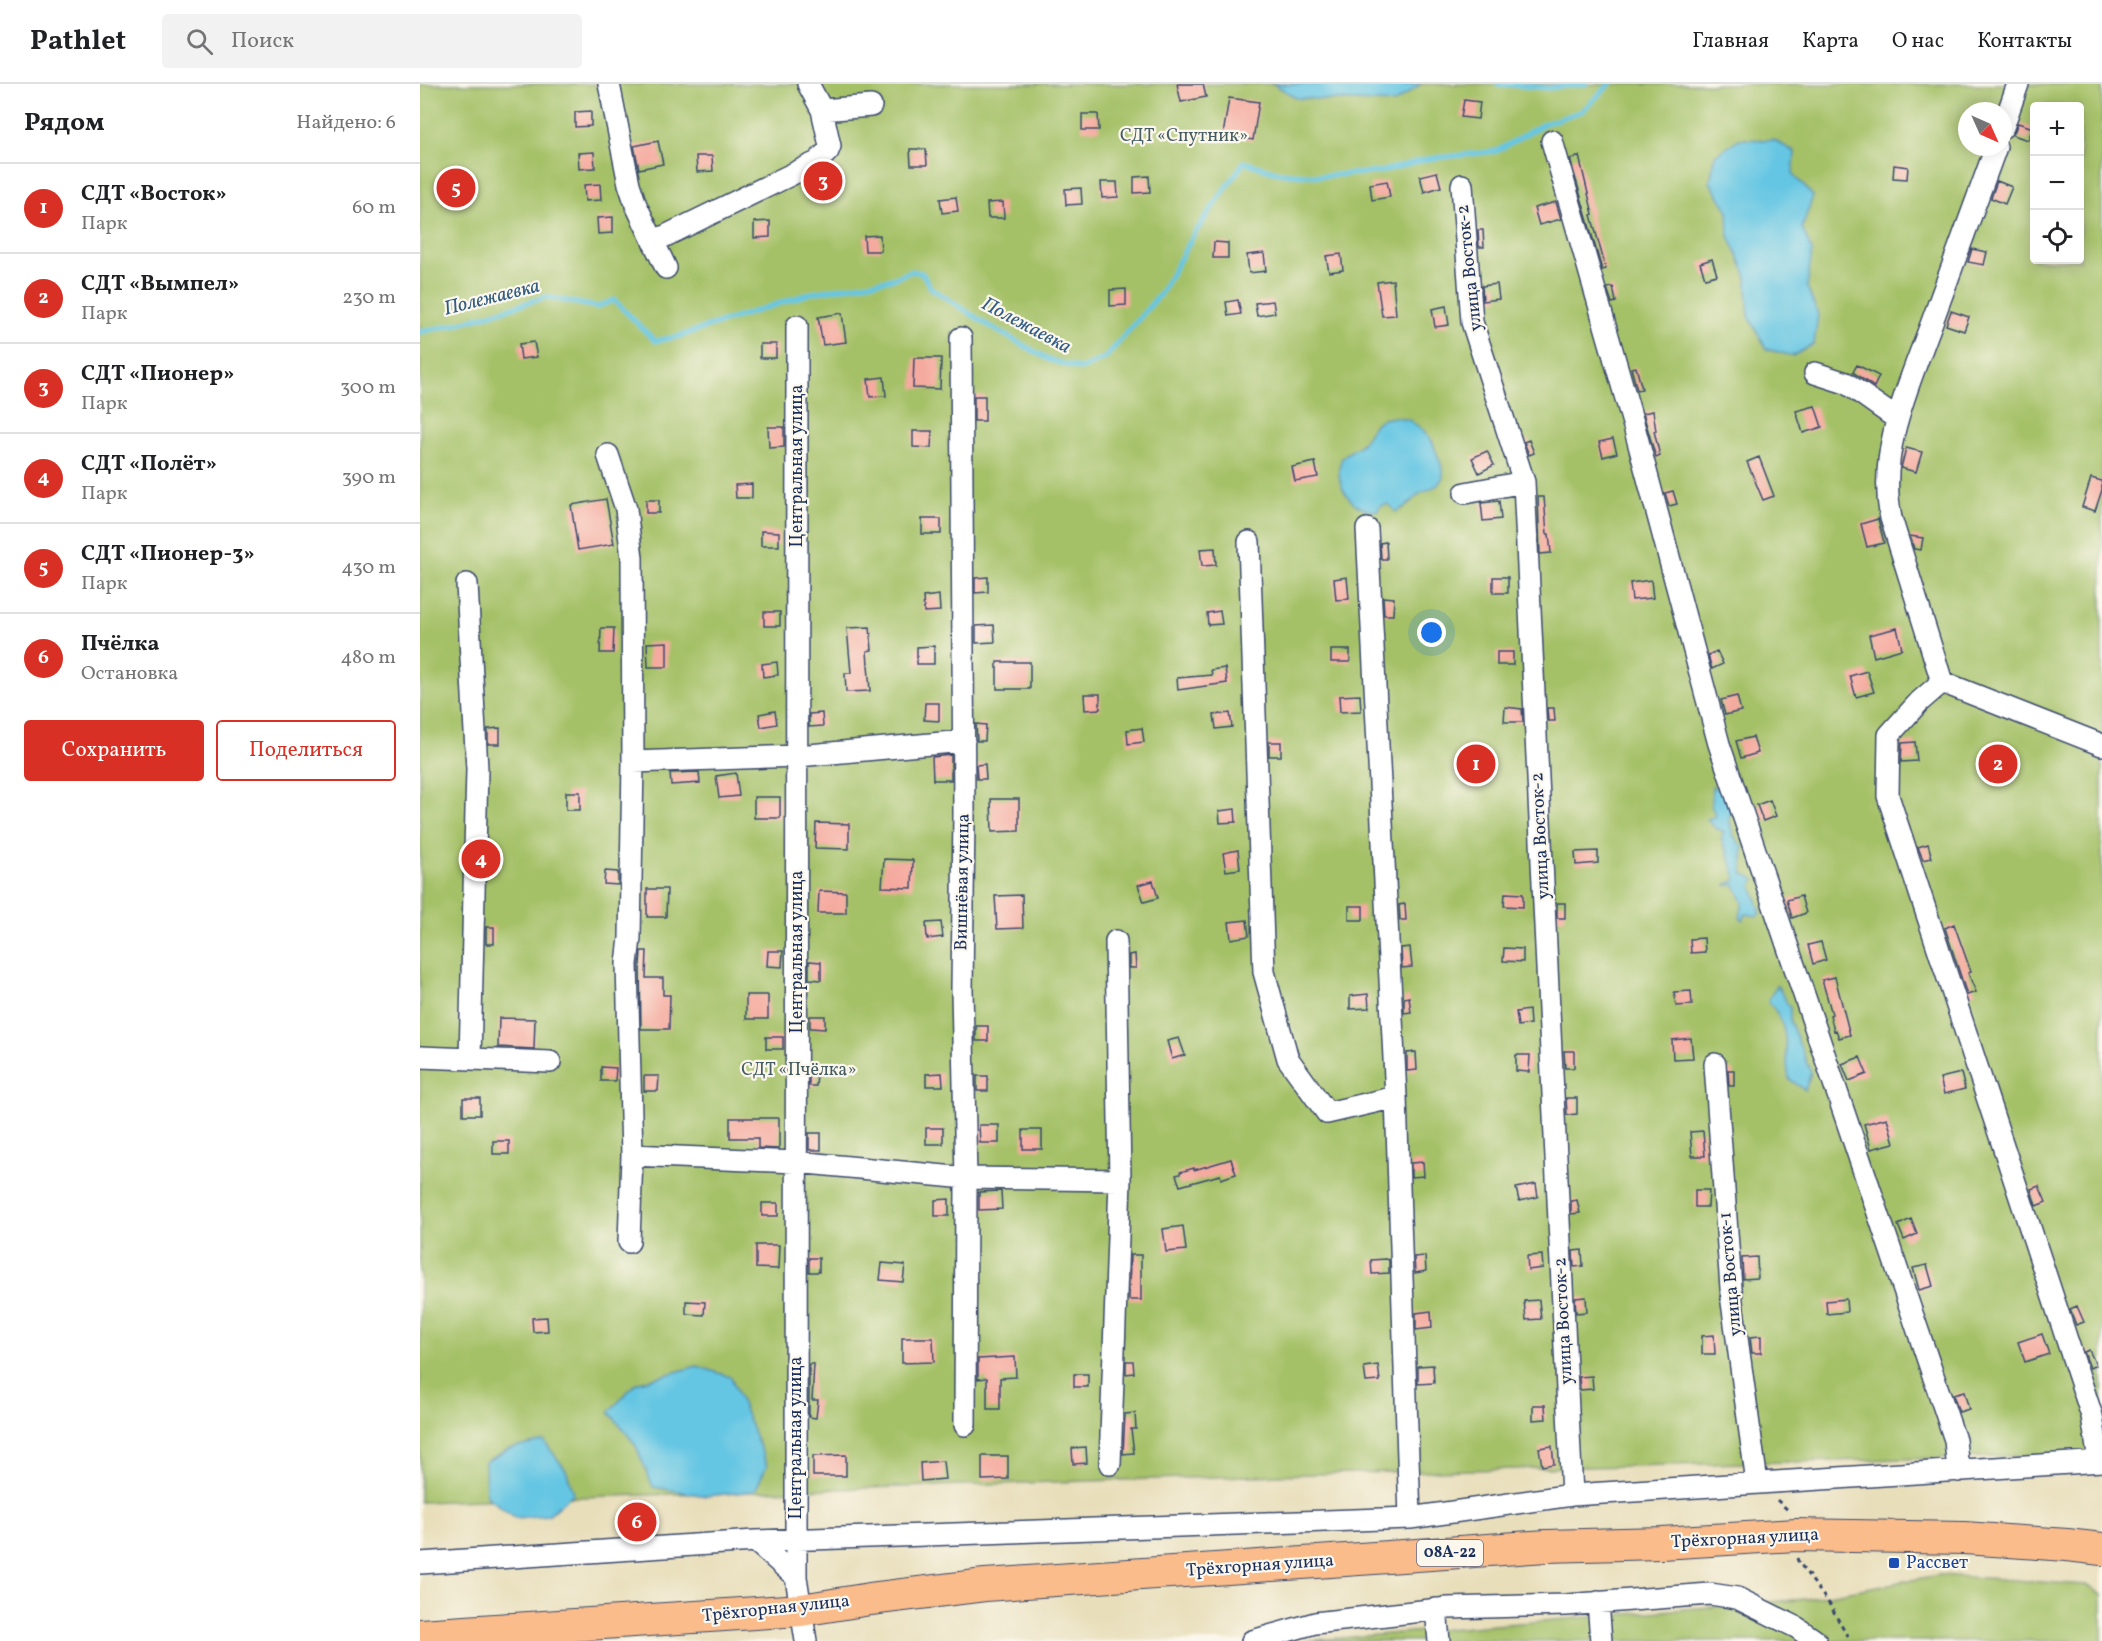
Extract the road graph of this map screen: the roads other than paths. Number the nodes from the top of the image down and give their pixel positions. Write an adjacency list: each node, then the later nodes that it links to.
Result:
1 (609, 84): 10 (street)
2 (808, 84): 6 (street)
3 (2018, 84): 4 (street)
4 (2012, 102)
5 (871, 106): 6 (street)
6 (822, 110): 10 (street)
7 (1552, 141): 41 (street)
8 (1993, 156): 15 (street)
9 (1462, 185): 17 (street, улица Восток-2)
10 (653, 242): 11 (street)
11 (666, 268)
12 (796, 326): 25 (street, Центральная улица)
13 (961, 338): 23 (street, Вишнёвая улица)
14 (1815, 373): 15 (street)
15 (1897, 419): 22 (street)
16 (608, 455): 26 (street)
17 (1524, 482): 18 (street); 43 (street, улица Восток-2)
18 (1465, 493)
19 (1367, 530): 32 (street)
20 (1250, 542): 32 (street)
21 (467, 584): 29 (street)
22 (1942, 682): 24 (street); 39 (street)
23 (964, 741): 25 (street); 35 (street, Вишнёвая улица)
24 (2102, 745)
25 (798, 756): 26 (street); 34 (street, Центральная улица)
26 (633, 762): 33 (street)
27 (1116, 941): 36 (street)
28 (420, 1057): 29 (street)
29 (470, 1059): 30 (street)
30 (550, 1062)
31 (1715, 1064): 42 (street, улица Восток-1)
32 (1396, 1097): 44 (street)
33 (632, 1155): 34 (street); 37 (street)
34 (795, 1162): 35 (street); 45 (street, Центральная улица)
35 (966, 1178): 36 (street); 38 (street, Вишнёвая улица)
36 (1120, 1180): 40 (street)
37 (629, 1242)
38 (965, 1425)
39 (2100, 1461): 41 (street)
40 (1110, 1464)
41 (1958, 1471): 42 (street)
42 (1757, 1483): 43 (street)
43 (1572, 1495): 44 (street)
44 (1410, 1518): 45 (street)
45 (796, 1539): 46 (street); 49 (street, Центральная улица)
46 (756, 1541): 48 (street); 49 (street)
47 (2102, 1549): 52 (highway, Трёхгорная улица / 08А-22)
48 (420, 1563)
49 (796, 1577): 52 (street, Центральная улица)
50 (1598, 1602): 51 (street); 53 (street); 58 (street)
51 (1436, 1609): 56 (street); 57 (street)
52 (801, 1610): 54 (highway, Трёхгорная улица / 08А-22); 55 (street, Центральная улица)
53 (1792, 1634): 59 (street)
54 (420, 1635)
55 (806, 1641)
56 (1252, 1641)
57 (1439, 1641)
58 (1601, 1641)
59 (1816, 1641)

